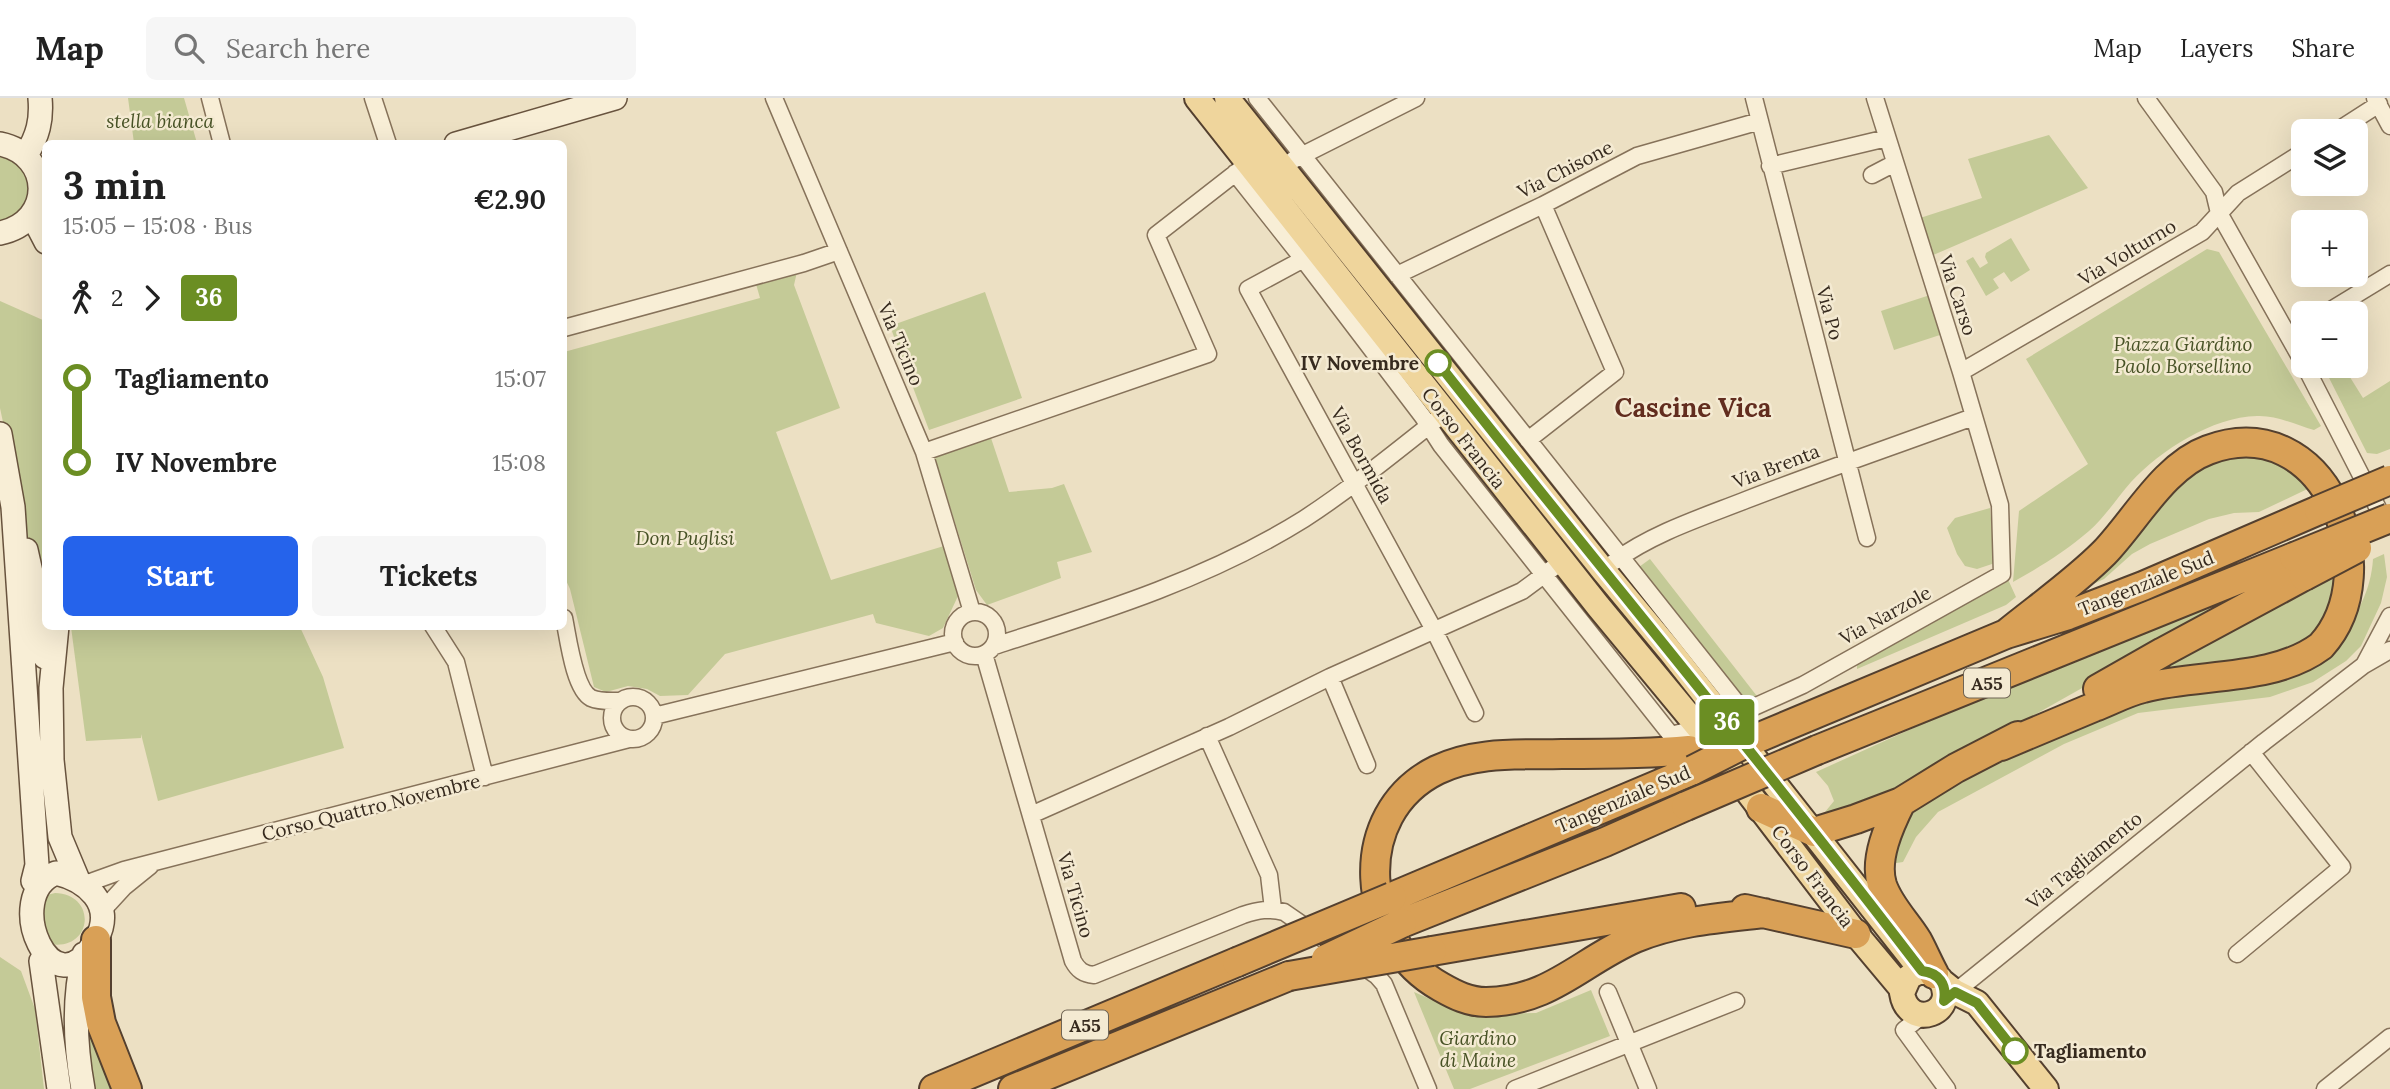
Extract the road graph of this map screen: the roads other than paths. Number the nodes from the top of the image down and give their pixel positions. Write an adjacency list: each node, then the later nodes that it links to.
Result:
1 (209, 98): 19 (street)
2 (373, 98): 20 (street)
3 (615, 98): 13 (main road)
4 (774, 98): 33 (street, Via Ticino)
5 (1197, 98): 27 (main road, Corso Francia)
6 (1227, 98): 24 (main road, Corso Francia)
7 (1257, 98): 24 (street, Corso Francia)
8 (1416, 98): 24 (street)
9 (1754, 98): 16 (street, Via Po)
10 (1875, 98): 18 (street, Via Carso)
11 (2146, 98): 31 (street)
12 (2377, 101): 15 (street); 17 (street)
13 (577, 103): 21 (main road)
14 (40, 109): 22 (main road)
15 (2353, 119)
16 (1760, 121): 26 (street, Via Po); 30 (street, Via Chisone)
17 (2390, 126)
18 (1887, 138): 25 (street, Via Carso); 26 (street)
19 (221, 140)
20 (387, 140)
21 (468, 140)
22 (12, 148): 29 (main road)
23 (2291, 160): 31 (street, Via Volturno)
24 (1292, 161): 36 (main road, Corso Francia)
25 (1895, 163): 28 (street); 40 (street, Via Carso)
26 (1770, 166): 48 (street, Via Po)
27 (1242, 168): 34 (main road, Corso Francia); 47 (street)
28 (1872, 176)
29 (41, 196): 32 (main road)
30 (1543, 205): 36 (street, Via Chisone); 46 (street)
31 (2219, 213): 38 (street); 40 (street, Via Volturno)
32 (0, 233)
33 (839, 251): 39 (street); 47 (street, Via Ticino)
34 (1311, 255): 44 (main road, Corso Francia); 50 (street, Via Bormida)
35 (2390, 274): 37 (street)
36 (1389, 277): 42 (main road, Corso Francia)
37 (2346, 301)
38 (2291, 324)
39 (567, 327)
40 (1961, 372): 43 (street, Via Carso)
41 (2311, 378): 54 (street)
42 (1474, 391): 44 (street); 46 (street, Corso Francia); 56 (main road, Corso Francia)
43 (1973, 417): 48 (street, Via Brenta); 51 (street, Via Carso)
44 (1437, 419): 50 (street); 58 (main road, Corso Francia)
45 (0, 433): 52 (main road)
46 (1528, 440): 56 (street, Corso Francia)
47 (924, 452): 59 (street, Via Ticino)
48 (1847, 461): 55 (street, Via Po); 56 (street, Via Brenta)
49 (2390, 480): 65 (highway, Tangenziale Sud / A55, bridge)
50 (1354, 484): 64 (street, Via Bormida); 67 (street)
51 (2000, 505): 75 (street, Via Narzole)
52 (13, 507): 71 (main road); 90 (main road)
53 (2390, 517): 57 (highway, Tangenziale Sud / A55, bridge)
54 (2390, 531): 57 (highway, bridge)
55 (1867, 538)
56 (1612, 563): 75 (main road, Corso Francia)
57 (2299, 567): 80 (highway); 99 (highway, Tangenziale Sud / A55, bridge)
58 (1553, 568): 64 (street); 86 (main road, Corso Francia)
59 (972, 612): 66 (street); 67 (street)
60 (2390, 616): 69 (street, Via Tagliamento)
61 (57, 630): 71 (main road)
62 (436, 630): 84 (street)
63 (567, 630): 72 (street)
64 (1434, 630): 70 (street); 73 (street, Via Bormida)
65 (2006, 634): 79 (highway, Tangenziale Sud / A55); 80 (highway)
66 (955, 642): 67 (street); 74 (street)
67 (989, 650): 87 (street, Via Ticino)
68 (2390, 650): 69 (street, Via Tagliamento)
69 (2364, 666): 82 (street, Via Tagliamento)
70 (1330, 677): 77 (street); 83 (street)
71 (51, 688): 91 (main road)
72 (620, 701): 74 (street); 76 (street)
73 (1475, 713)
74 (654, 716): 78 (street)
75 (1735, 716): 88 (main road, Corso Francia)
76 (613, 728): 78 (street); 81 (street, Corso Quattro Novembre)
77 (1208, 736): 87 (street); 92 (street)
78 (629, 739): 81 (street, Corso Quattro Novembre)
79 (1748, 742): 94 (highway); 110 (highway, Tangenziale Sud / A55, bridge)
80 (2001, 746): 85 (highway)
81 (586, 752): 84 (street, Corso Quattro Novembre)
82 (2251, 752): 98 (street); 100 (street, Via Tagliamento)
83 (1367, 765)
84 (485, 777): 89 (street, Corso Quattro Novembre)
85 (1900, 802): 88 (highway); 100 (highway)
86 (1761, 808): 88 (highway); 95 (main road, Corso Francia)
87 (1031, 814): 92 (street, Via Ticino)
88 (1814, 832): 100 (main road, Corso Francia)
89 (155, 862): 91 (street, Corso Quattro Novembre); 93 (street, Corso Quattro Novembre)
90 (33, 881): 91 (main road); 97 (main road)
91 (82, 882): 93 (main road)
92 (1273, 909): 112 (street)
93 (101, 912): 96 (main road)
94 (1764, 913): 95 (highway); 99 (highway, bridge)
95 (1856, 934): 101 (main road, Corso Francia)
96 (90, 947): 97 (main road); 108 (main road); 109 (highway)
97 (26, 953): 107 (main road)
98 (2237, 954)
99 (1289, 976): 111 (highway, Tangenziale Sud / A55)
100 (1939, 983): 101 (main road); 104 (main road); 116 (main road, Corso Francia)
101 (1902, 989): 104 (main road, Corso Francia)
102 (1608, 992): 106 (street)
103 (1736, 1001): 106 (street)
104 (1914, 1022): 115 (street)
105 (2390, 1037): 117 (street)
106 (1629, 1043): 113 (street); 114 (street)
107 (60, 1089)
108 (83, 1089)
109 (127, 1089)
110 (934, 1089)
111 (1013, 1089)
112 (1428, 1089)
113 (1515, 1089)
114 (1648, 1089)
115 (1948, 1089)
116 (2046, 1089)
117 (2325, 1089)

